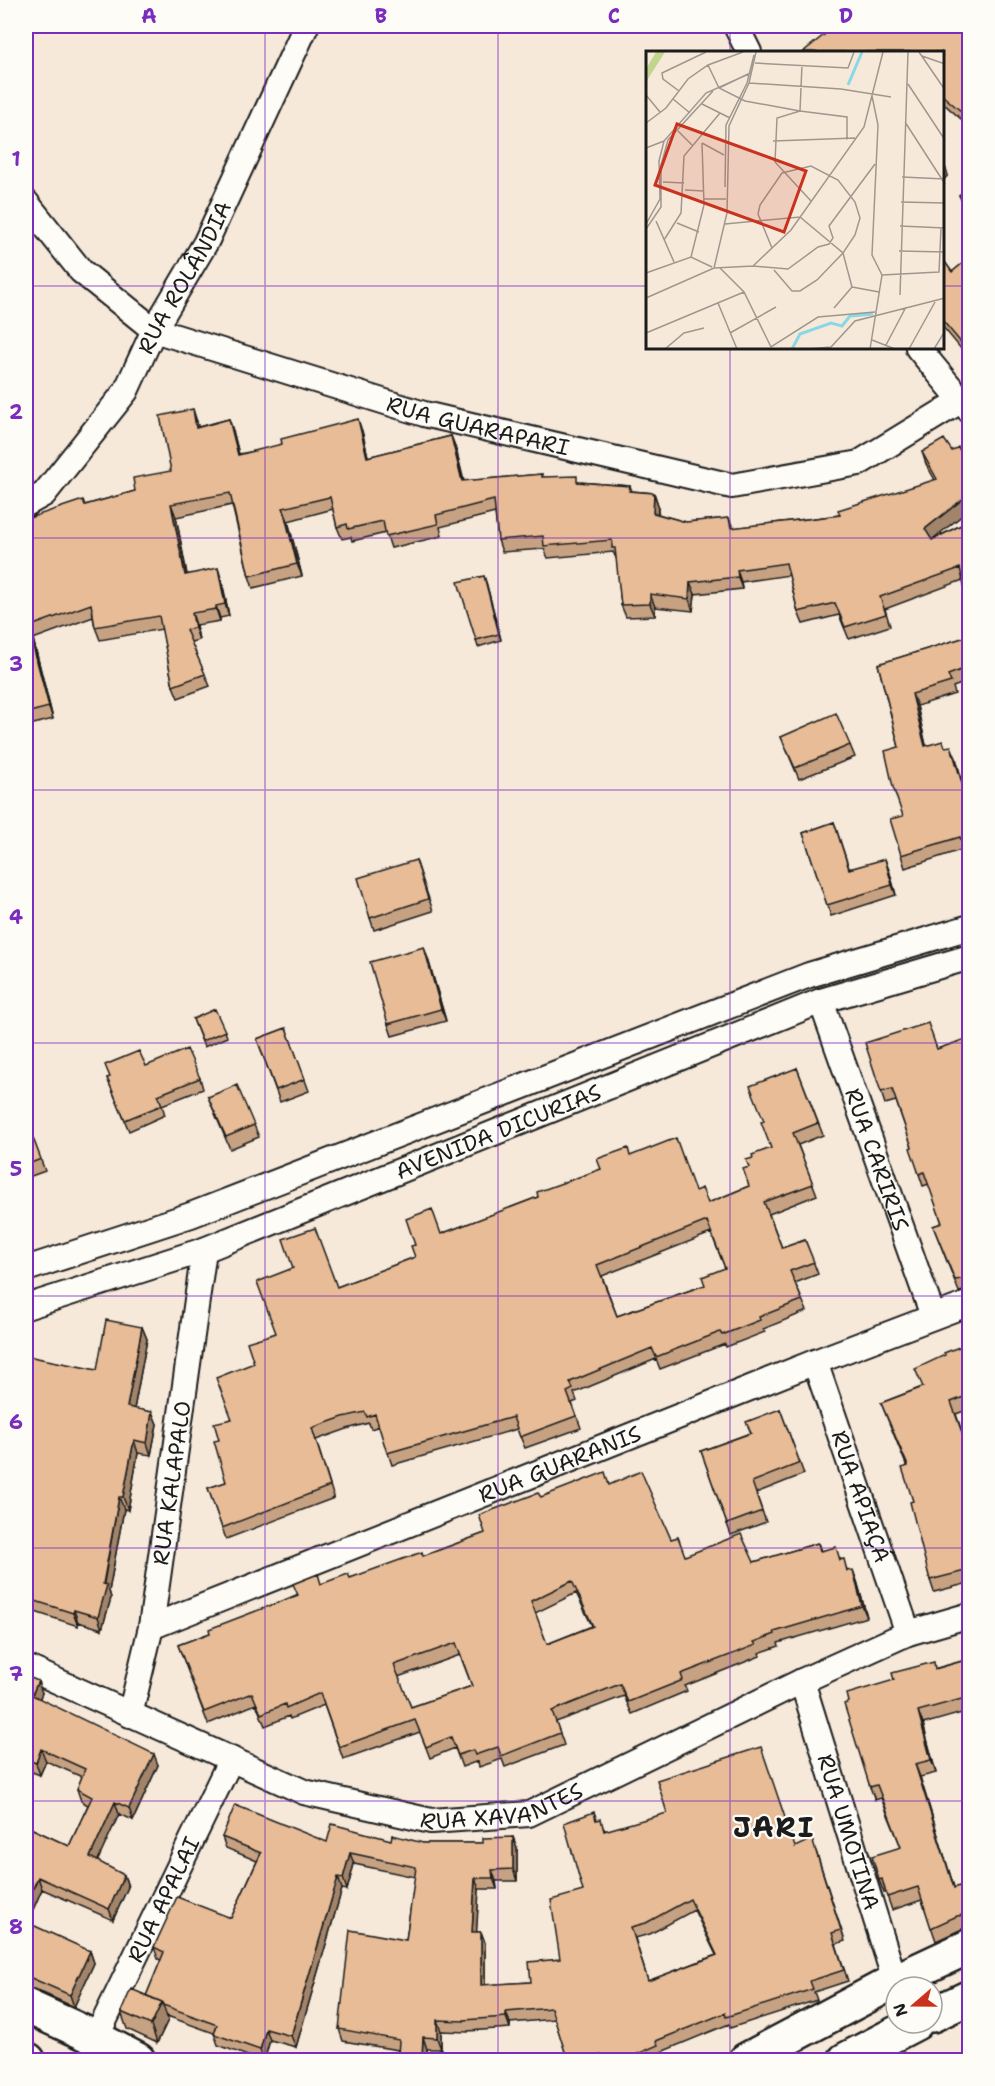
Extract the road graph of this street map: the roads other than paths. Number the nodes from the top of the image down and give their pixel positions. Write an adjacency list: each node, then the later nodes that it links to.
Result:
1 (306, 26): 5 (street, RUA ROLÂNDIA)
2 (736, 26): 3 (street)
3 (748, 51)
4 (26, 202): 5 (street, RUA GUARAPARI)
5 (154, 330): 7 (street, RUA GUARAPARI); 8 (street, RUA ROLÂNDIA)
6 (920, 350): 7 (street)
7 (967, 402)
8 (26, 504)
9 (969, 927): 13 (street, AVENIDA DICURIAS)
10 (969, 957): 11 (street, AVENIDA DICURIAS)
11 (821, 1001): 12 (street, AVENIDA DICURIAS); 16 (street, RUA CARIRIS)
12 (204, 1250): 15 (street, AVENIDA DICURIAS); 19 (street, RUA KALAPALO)
13 (26, 1269)
14 (969, 1303): 16 (street, RUA GUARANIS)
15 (26, 1307)
16 (933, 1316): 17 (street, RUA GUARANIS)
17 (815, 1362): 19 (street, RUA GUARANIS); 20 (street, RUA APIAÇÁ)
18 (969, 1615): 20 (street, RUA XAVANTES)
19 (151, 1627): 23 (street, RUA KALAPALO)
20 (908, 1633): 22 (street, RUA XAVANTES)
21 (26, 1667): 23 (street, RUA XAVANTES)
22 (802, 1682): 24 (street, RUA XAVANTES); 26 (street, RUA UMOTINA)
23 (130, 1715): 24 (street, RUA XAVANTES)
24 (231, 1760): 33 (street, RUA APALAI)
25 (969, 1946): 27 (street)
26 (893, 1975)
27 (908, 1975)
28 (884, 1987): 35 (street)
29 (969, 1997): 31 (street)
30 (26, 2006): 33 (street)
31 (944, 2009)
32 (894, 2035): 36 (street)
33 (96, 2038): 34 (street)
34 (138, 2061)
35 (746, 2061)
36 (845, 2061)

